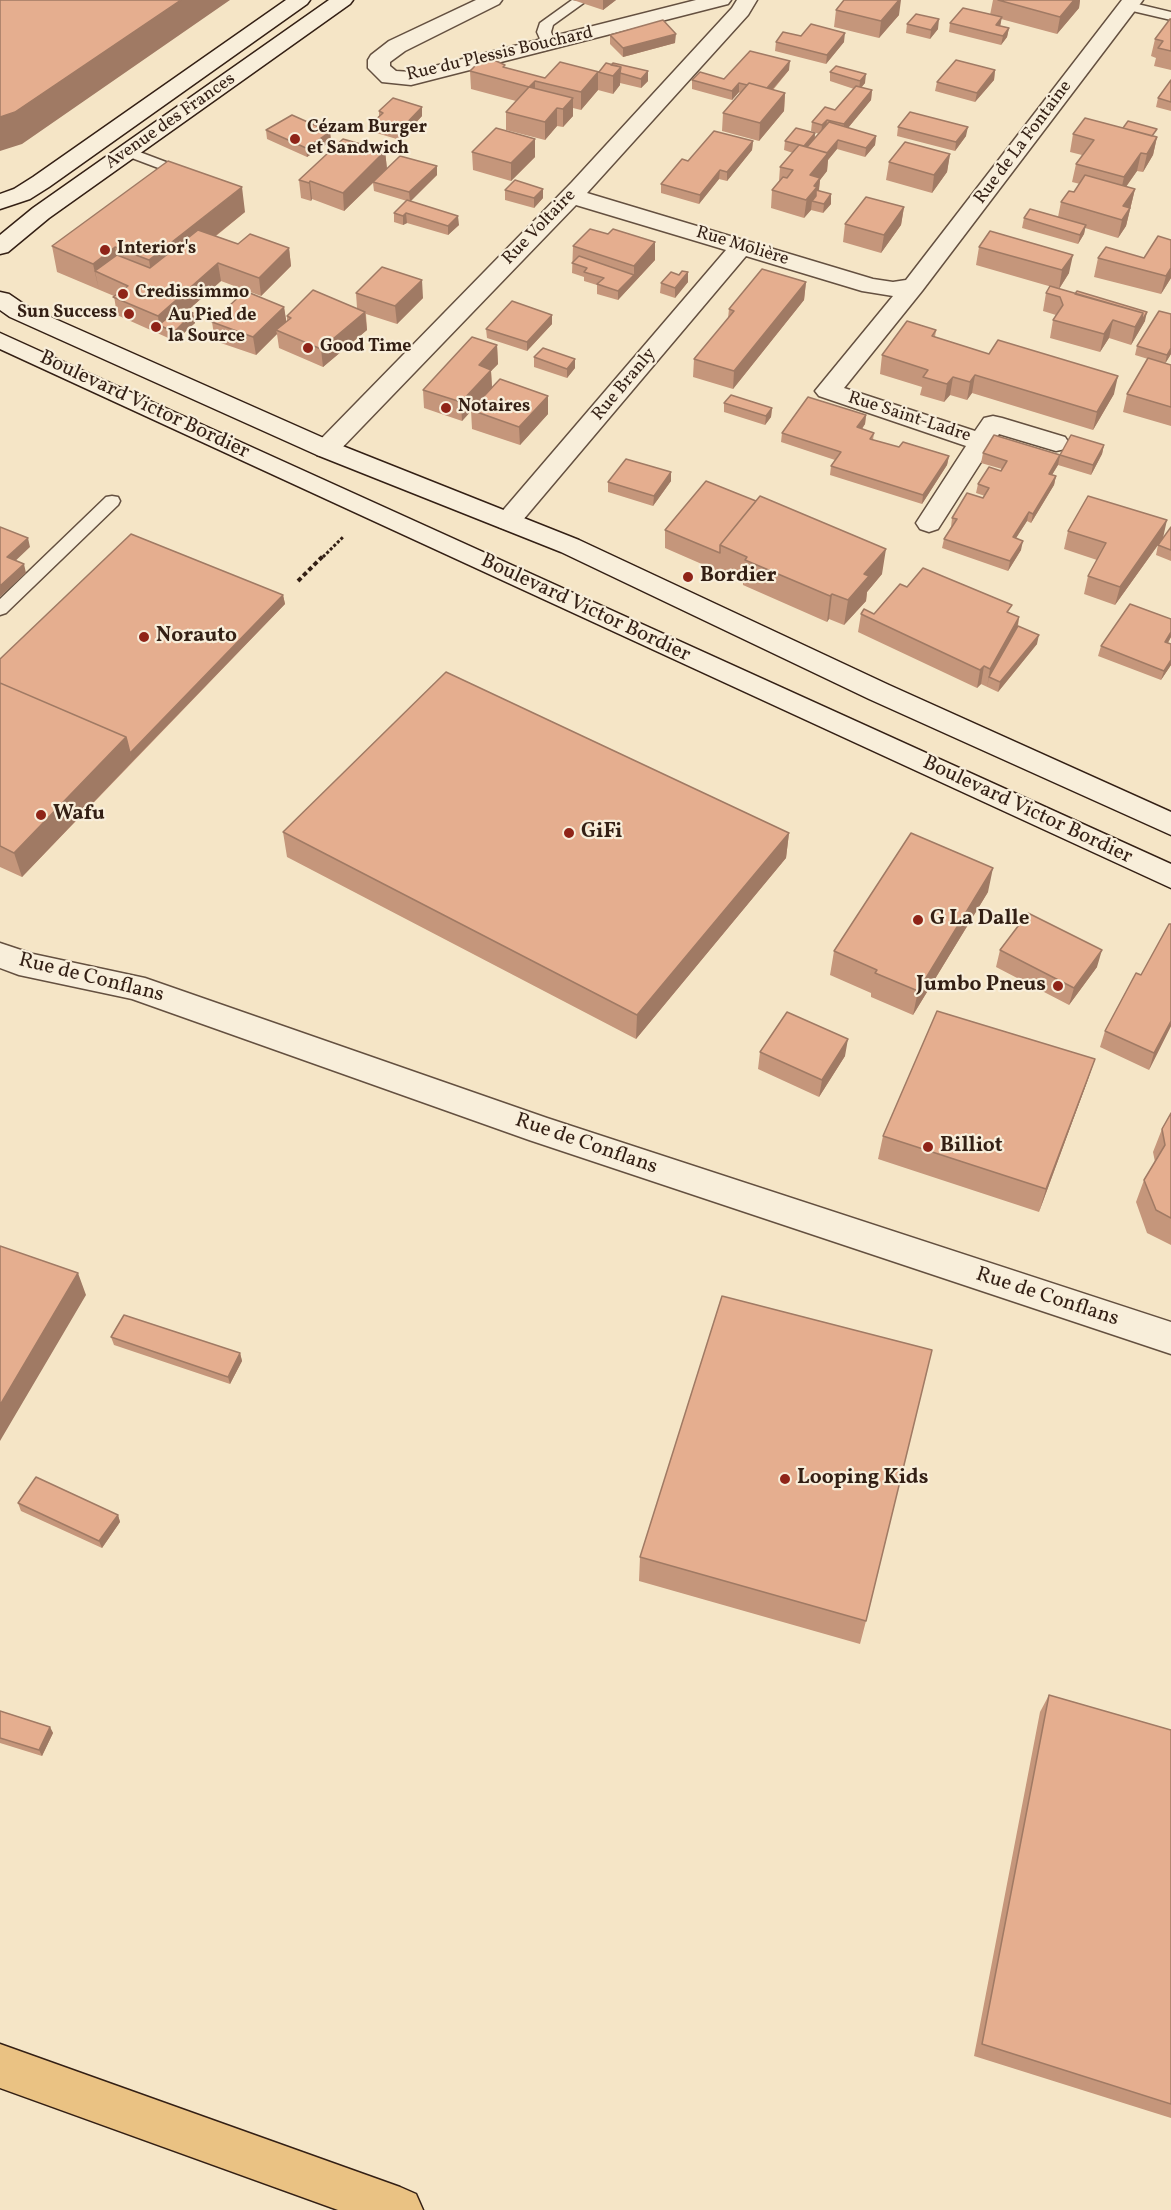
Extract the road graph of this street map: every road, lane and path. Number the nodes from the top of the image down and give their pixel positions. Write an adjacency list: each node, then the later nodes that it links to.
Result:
1 (300, 0): 11 (street, Avenue des Frances)
2 (343, 0): 10 (street, Avenue des Frances)
3 (492, 0): 9 (street, Rue du Plessis Bouchard)
4 (716, 0): 9 (street, Rue du Plessis Bouchard)
5 (747, 0): 14 (street, Rue Voltaire)
6 (578, 2): 9 (lane)
7 (1131, 3): 8 (lane); 18 (street, Rue de La Fontaine)
8 (1171, 16)
9 (549, 45)
10 (129, 152): 12 (lane); 16 (street, Avenue des Frances)
11 (74, 159): 13 (street); 15 (street, Avenue des Frances)
12 (161, 165)
13 (8, 176)
14 (571, 196): 17 (street, Rue Molière); 23 (street, Rue Voltaire)
15 (0, 202)
16 (0, 247)
17 (741, 247): 18 (street, Rue Molière); 26 (street, Rue Branly)
18 (914, 286): 21 (street, Rue Saint-Ladre)
19 (0, 299): 23 (street, Boulevard Victor Bordier)
20 (0, 340): 25 (street, Boulevard Victor Bordier)
21 (981, 442): 22 (street, Rue Saint-Ladre); 27 (street, Rue Saint-Ladre)
22 (1056, 443)
23 (326, 448): 26 (street, Boulevard Victor Bordier)
24 (112, 501): 29 (lane)
25 (370, 510): 28 (path); 31 (street, Boulevard Victor Bordier)
26 (508, 521): 30 (street, Boulevard Victor Bordier)
27 (929, 523)
28 (298, 581)
29 (0, 609)
30 (1171, 824)
31 (1171, 877)
32 (0, 955): 33 (street, Rue de Conflans)
33 (1171, 1338)
34 (0, 2066): 35 (highway)
35 (400, 2210)

